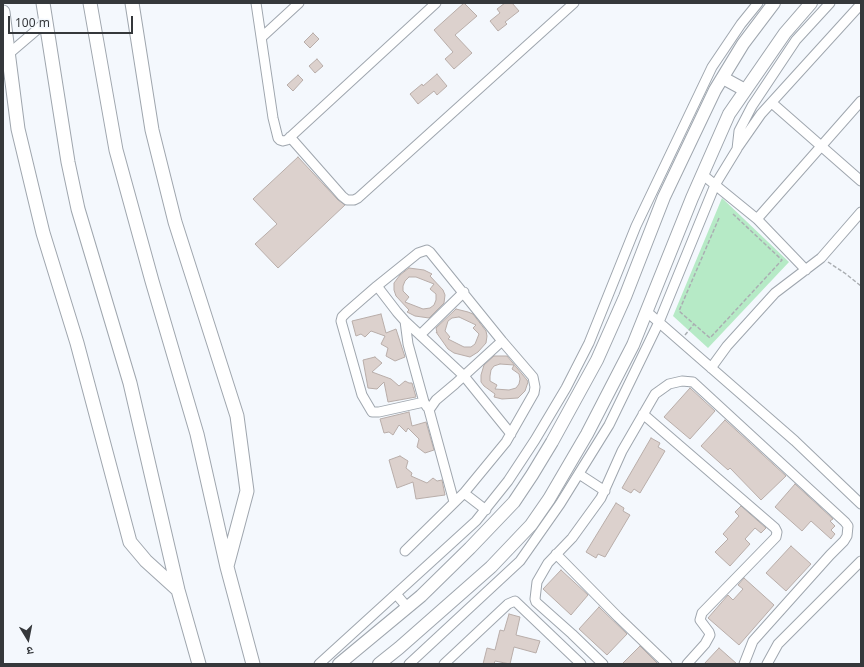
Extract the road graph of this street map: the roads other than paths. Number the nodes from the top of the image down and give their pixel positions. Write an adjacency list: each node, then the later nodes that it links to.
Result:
1 (43, 3): 14 (main road)
2 (90, 3): 54 (main road)
3 (132, 3): 54 (main road)
4 (256, 3): 16 (street)
5 (299, 3): 16 (street)
6 (436, 3): 24 (street)
7 (574, 3): 24 (street)
8 (758, 3): 50 (street)
9 (774, 3): 18 (street)
10 (811, 3): 19 (street)
11 (830, 3): 22 (street)
12 (861, 4): 21 (street)
13 (3, 12): 15 (main road)
14 (46, 22): 17 (street); 55 (main road)
15 (4, 31): 17 (main road)
16 (262, 37): 24 (street)
17 (5, 57): 55 (main road)
18 (723, 78): 19 (street); 57 (street)
19 (743, 94): 22 (street); 27 (street)
20 (861, 101): 25 (street)
21 (772, 103): 23 (street); 25 (street)
22 (752, 106): 23 (street); 26 (street)
23 (761, 114): 26 (street)
24 (290, 137)
25 (822, 146): 28 (street); 31 (street)
26 (737, 149): 29 (street)
27 (703, 175): 29 (street); 35 (street)
28 (861, 181)
29 (715, 185): 31 (street); 37 (street)
30 (861, 212): 32 (street)
31 (757, 219): 32 (street)
32 (806, 270): 40 (street)
33 (377, 286): 34 (street); 36 (street); 42 (street)
34 (464, 292): 38 (street); 39 (street)
35 (646, 311): 37 (street); 62 (street)
36 (405, 321): 38 (street); 42 (street)
37 (659, 322): 40 (street); 45 (street)
38 (420, 335): 41 (street)
39 (502, 341): 41 (street); 44 (street)
40 (712, 368): 49 (street)
41 (464, 376): 42 (street); 44 (street)
42 (426, 406): 48 (street)
43 (643, 414): 46 (street); 68 (street); 69 (street)
44 (511, 434): 47 (street)
45 (579, 474): 46 (street); 63 (street)
46 (605, 491): 52 (street)
47 (464, 493): 48 (street); 50 (street)
48 (454, 502): 51 (street)
49 (861, 504)
50 (486, 510): 56 (street)
51 (405, 551)
52 (556, 554): 66 (street); 67 (street)
53 (861, 561): 70 (street)
54 (226, 567): 59 (main road)
55 (178, 590): 58 (main road)
56 (396, 594): 57 (street); 60 (street)
57 (407, 608): 61 (street)
58 (198, 664)
59 (253, 664)
60 (319, 664)
61 (339, 664)
62 (379, 664)
63 (409, 664)
64 (444, 664): 65 (street)
65 (581, 664)
66 (603, 664)
67 (667, 664)
68 (687, 664)
69 (744, 664)
70 (768, 664)

